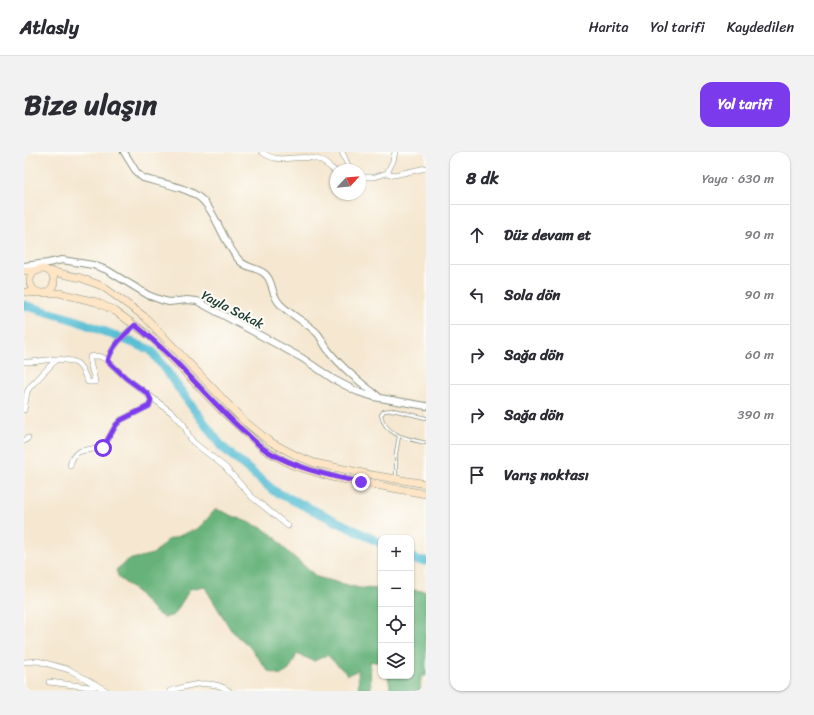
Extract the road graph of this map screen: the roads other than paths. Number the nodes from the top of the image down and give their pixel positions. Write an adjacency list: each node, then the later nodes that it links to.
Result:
1 (124, 152): 21 (street)
2 (262, 152): 6 (street)
3 (342, 152): 5 (street)
4 (395, 152): 8 (street)
5 (347, 164)
6 (330, 168)
7 (426, 168): 8 (street)
8 (387, 173): 9 (street)
9 (366, 177)
10 (24, 266): 21 (street, Yayla Sokak)
11 (24, 271): 12 (main road)
12 (37, 271): 13 (main road); 15 (main road)
13 (49, 272): 15 (main road); 28 (main road)
14 (24, 292): 15 (main road)
15 (42, 293): 16 (main road)
16 (135, 325): 18 (street); 30 (main road)
17 (58, 359): 18 (street); 19 (street); 23 (street)
18 (108, 361): 20 (street)
19 (24, 362)
20 (148, 394): 27 (street); 31 (street)
21 (380, 398): 22 (street, Yayla Sokak)
22 (426, 406)
23 (24, 410)
24 (426, 418): 25 (lane)
25 (399, 436): 26 (lane); 28 (lane)
26 (426, 443)
27 (70, 466)
28 (396, 479): 29 (main road)
29 (426, 484)
30 (426, 494)
31 (288, 526)
32 (24, 662): 34 (street)
33 (49, 682): 34 (street)
34 (97, 686): 35 (street)
35 (107, 691)
36 (170, 691): 37 (street)
37 (229, 691)

